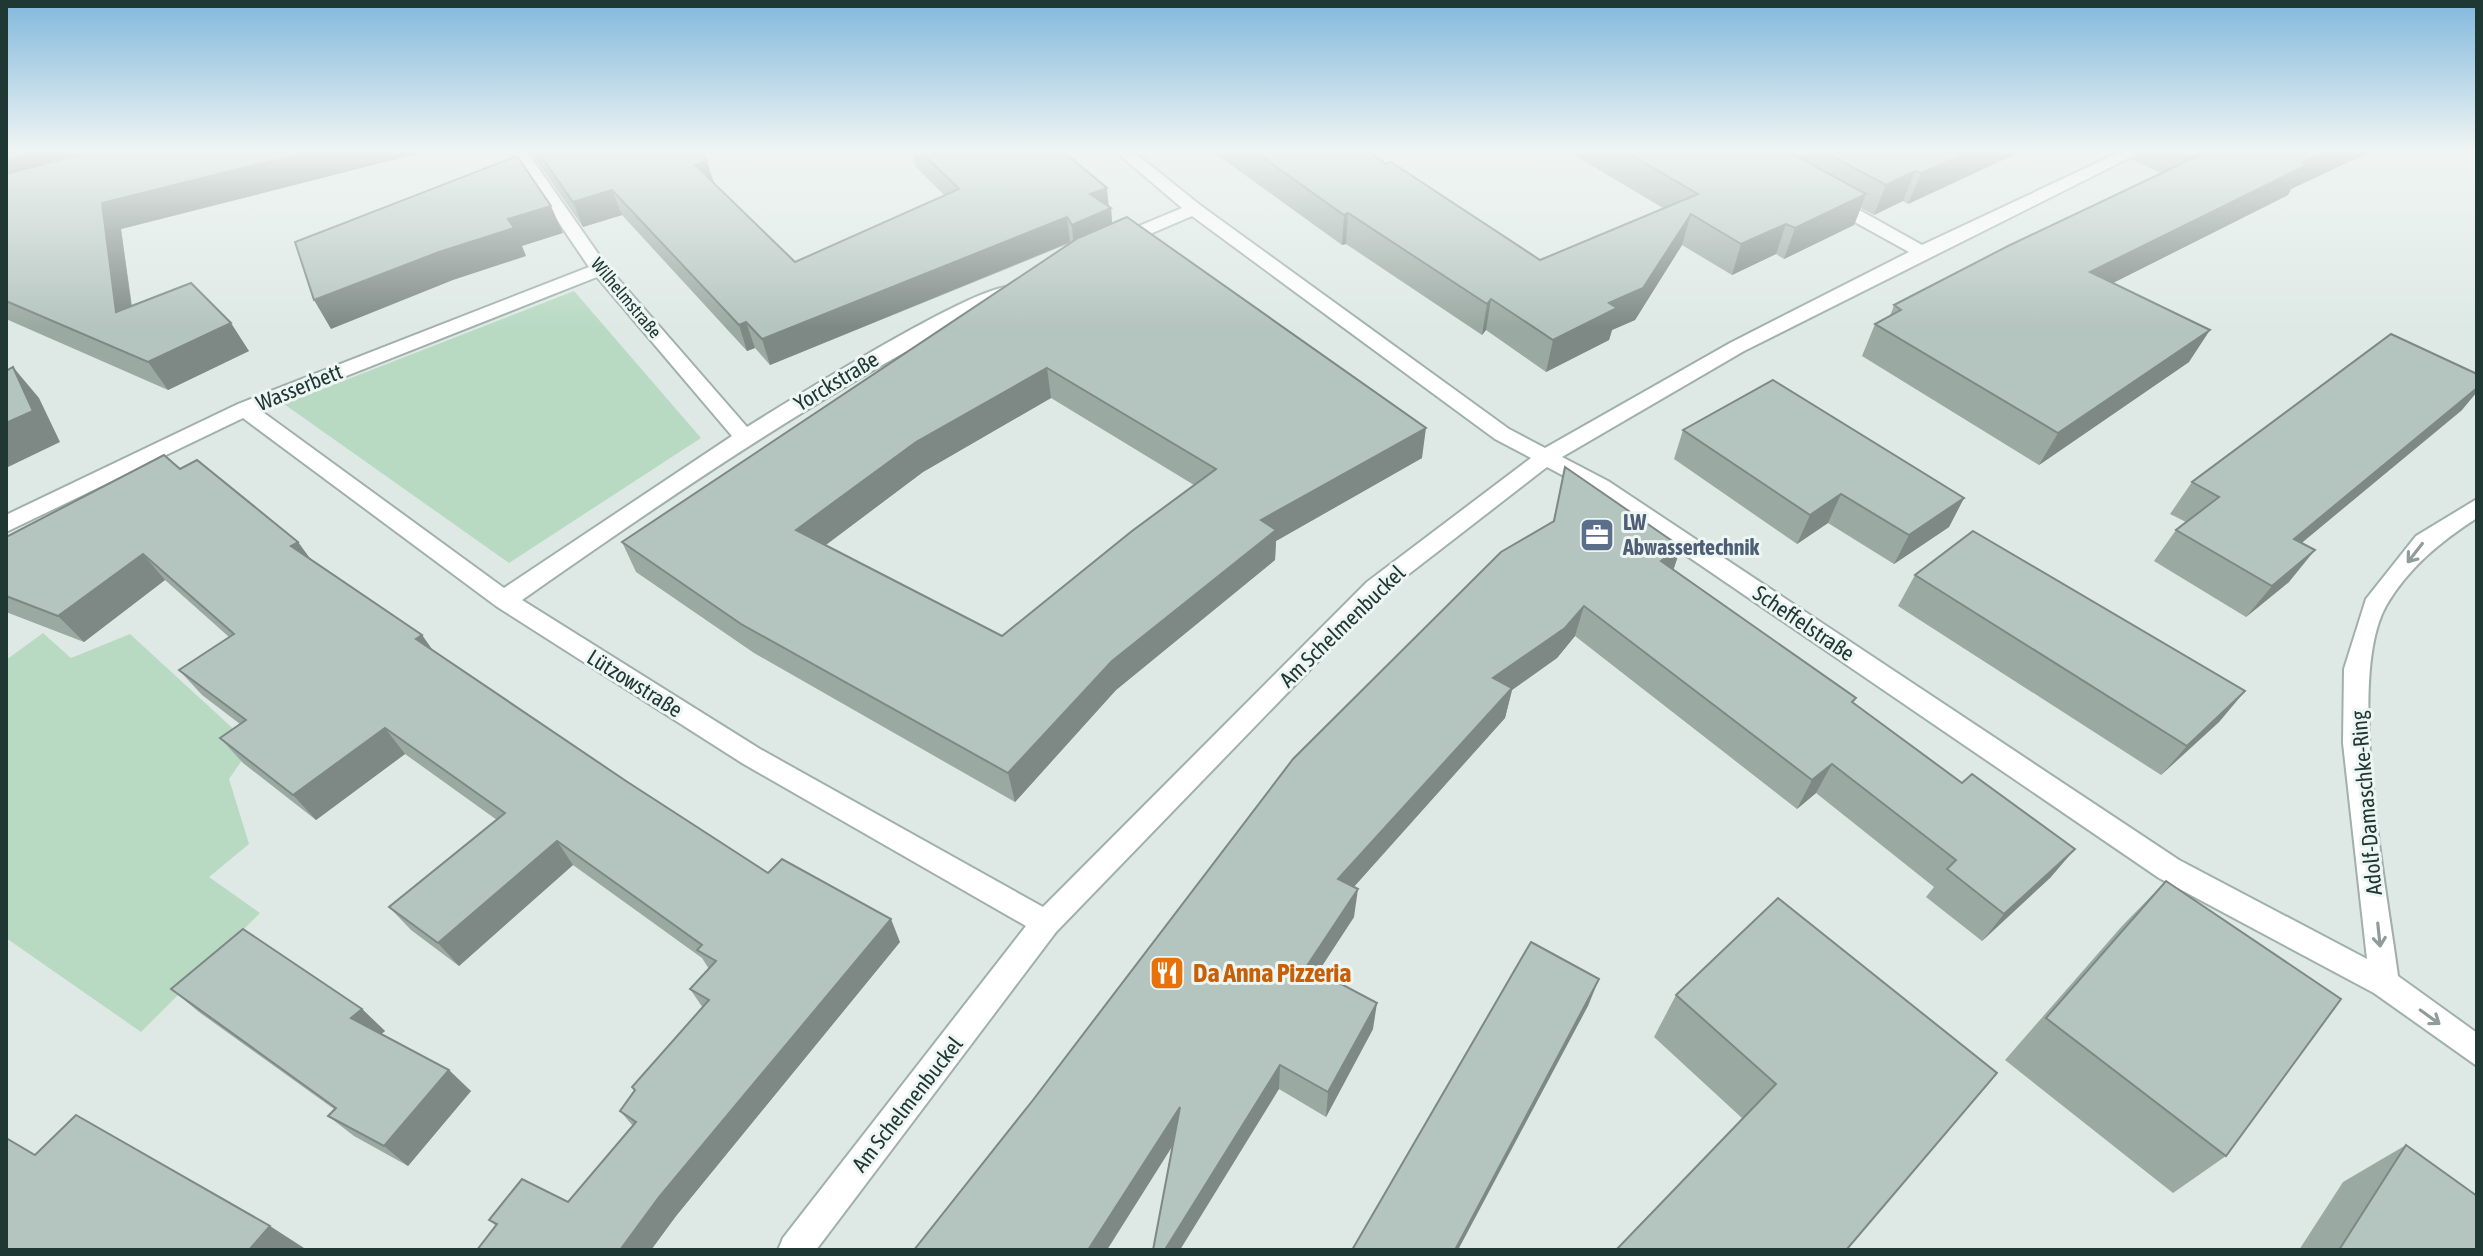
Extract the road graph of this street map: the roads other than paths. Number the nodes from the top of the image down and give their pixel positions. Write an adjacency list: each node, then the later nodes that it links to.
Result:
1 (560, 211): 8 (street, Wilhelmstraße)
2 (1190, 211): 6 (street)
3 (1196, 211): 12 (street, Scheffelstraße)
4 (1847, 211): 7 (street)
5 (2009, 211): 7 (street, Am Schelmenbuckel)
6 (1093, 252)
7 (1922, 252): 12 (street, Am Schelmenbuckel)
8 (600, 269): 10 (street, Wasserbett); 11 (street, Wilhelmstraße)
9 (1023, 283): 11 (street, Yorckstraße)
10 (245, 409): 14 (street, Wasserbett); 15 (street, Lützowstraße)
11 (743, 435): 15 (street, Yorckstraße)
12 (1546, 457): 16 (street, Am Schelmenbuckel); 17 (street, Scheffelstraße)
13 (2477, 507): 17 (street, Adolf-Damaschke-Ring, one-way to 17)
14 (6, 524)
15 (504, 600): 16 (street, Lützowstraße)
16 (1046, 923): 19 (street, Am Schelmenbuckel)
17 (2384, 983): 18 (street, one-way to 18)
18 (2477, 1051)
19 (795, 1250)

